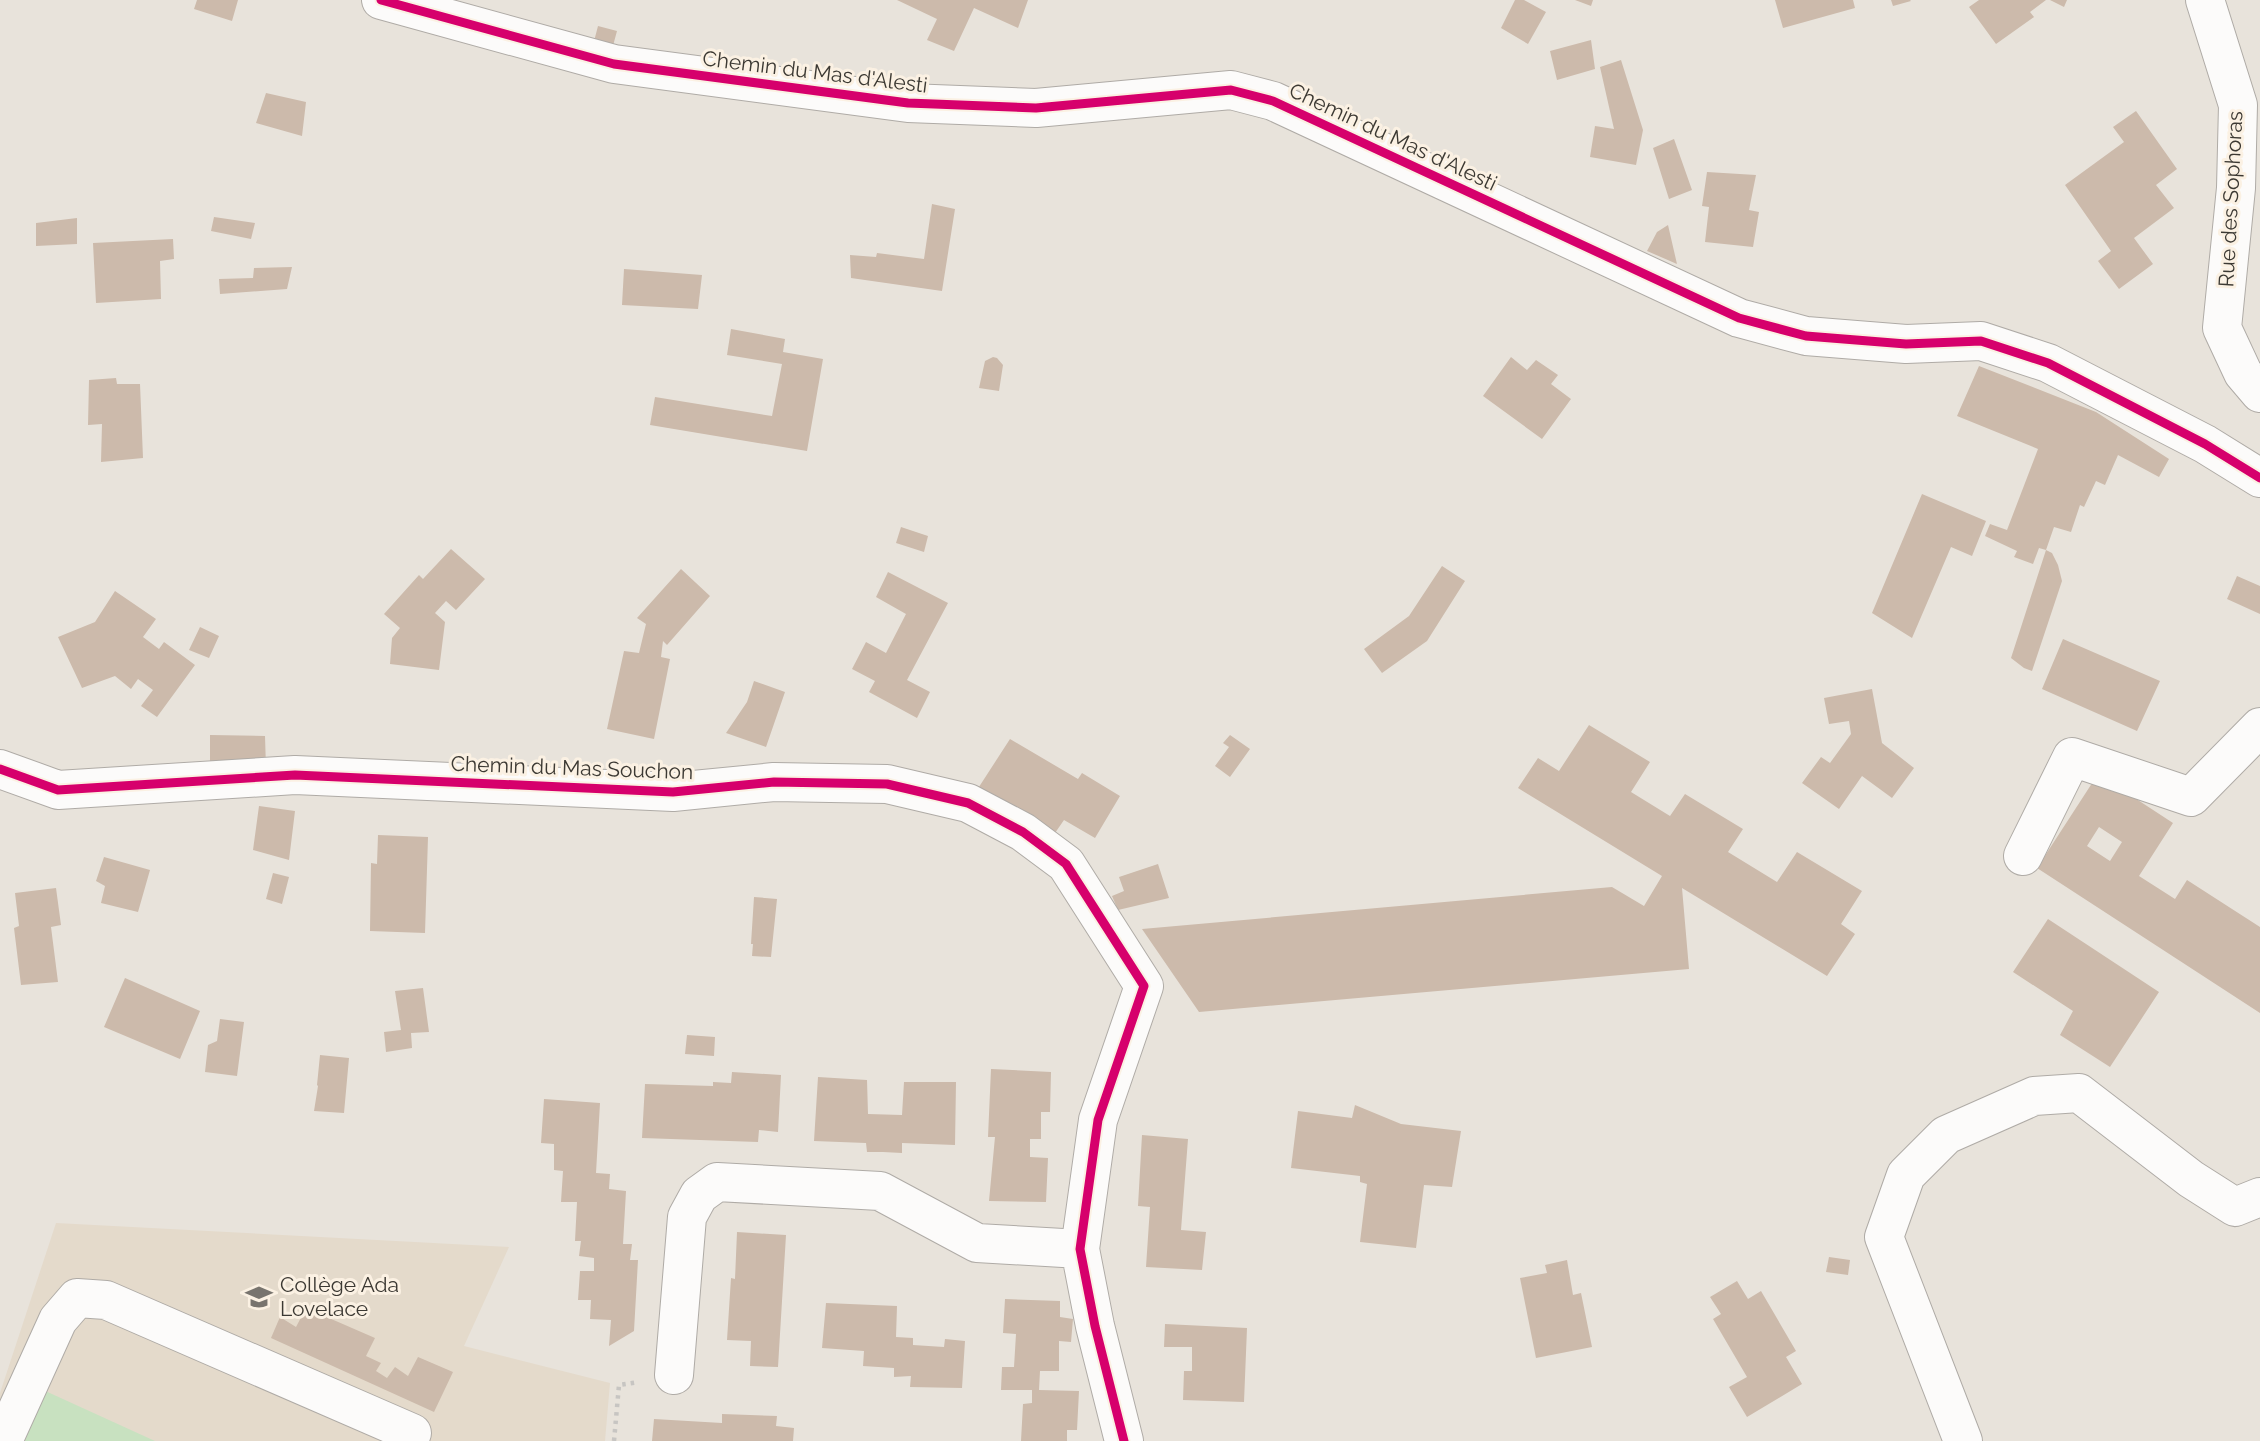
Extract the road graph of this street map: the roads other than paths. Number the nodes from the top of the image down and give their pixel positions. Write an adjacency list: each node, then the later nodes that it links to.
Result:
1 (381, 0): 4 (street, Chemin du Mas d'Alesti)
2 (2205, 0): 3 (street, Rue des Sophoras)
3 (2260, 393)
4 (2260, 478)
5 (2260, 727): 7 (street)
6 (0, 769): 9 (street, Chemin du Mas Souchon)
7 (2023, 856)
8 (2260, 1197): 14 (street)
9 (1080, 1250): 10 (street); 13 (street)
10 (674, 1375)
11 (412, 1433): 12 (street)
12 (3, 1441)
13 (1124, 1441)
14 (1963, 1441)

